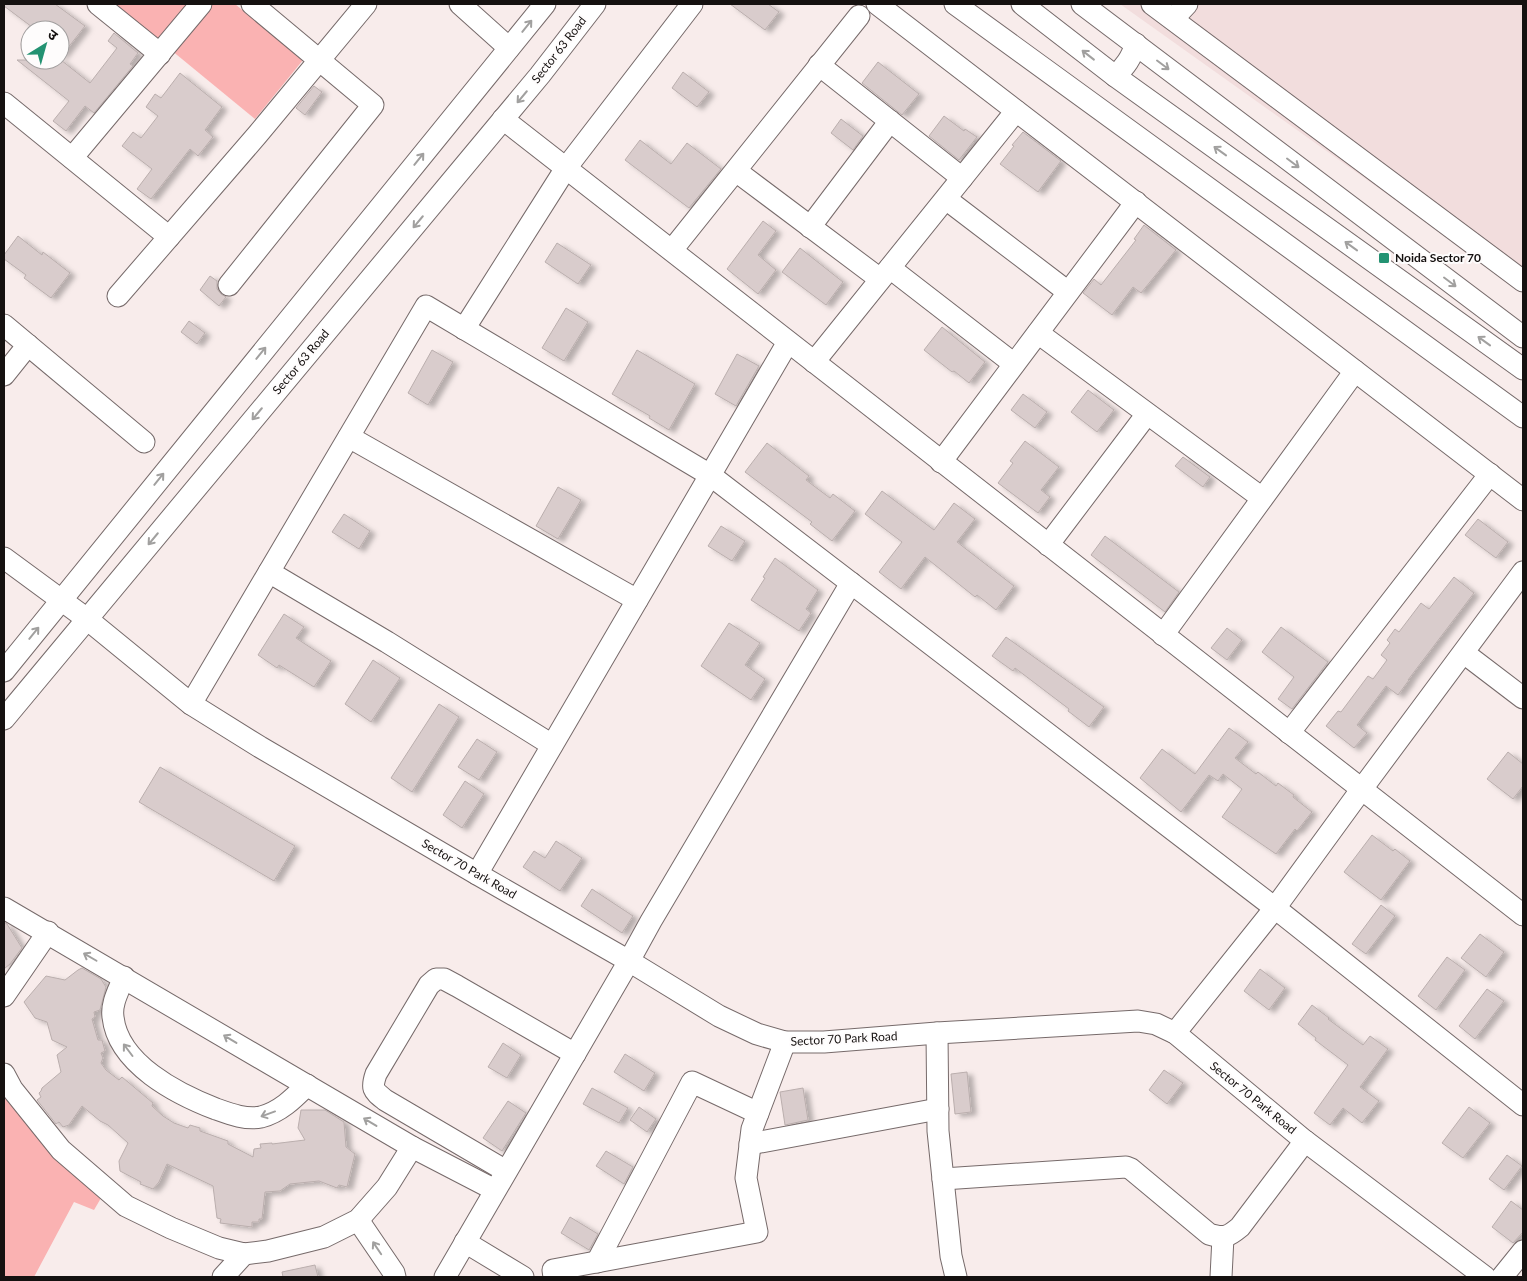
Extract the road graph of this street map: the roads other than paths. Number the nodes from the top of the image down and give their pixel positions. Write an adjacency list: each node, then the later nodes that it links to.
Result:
1 (98, 4): 18 (street)
2 (201, 4): 18 (street)
3 (252, 4): 19 (street)
4 (366, 4): 19 (street)
5 (460, 4): 17 (street)
6 (545, 4): 17 (street, one-way to 6)
7 (595, 4): 24 (street, Sector 63 Road, one-way to 24)
8 (692, 4): 27 (street)
9 (877, 4): 23 (street)
10 (955, 4): 54 (street)
11 (1022, 4): 21 (street, one-way to 11)
12 (1082, 4): 16 (street)
13 (1152, 4): 14 (street)
14 (1180, 11): 38 (street)
15 (858, 16): 20 (street)
16 (1136, 44): 21 (street); 30 (street, one-way to 30)
17 (509, 48): 67 (street, one-way to 17)
18 (160, 54): 26 (street)
19 (320, 59): 35 (street); 39 (street)
20 (819, 65): 25 (street); 28 (street)
21 (1115, 76): 33 (street, one-way to 21)
22 (4, 103): 26 (street)
23 (1016, 111): 29 (street); 32 (street)
24 (503, 119): 27 (street); 69 (street, Sector 63 Road, one-way to 69)
25 (890, 121): 29 (street); 34 (street)
26 (72, 158): 35 (street)
27 (566, 168): 36 (street); 43 (street)
28 (736, 170): 34 (street); 36 (street)
29 (962, 178): 31 (street)
30 (1322, 185): 33 (street); 45 (street, one-way to 45)
31 (946, 199): 37 (street); 40 (street)
32 (1136, 202): 40 (street); 51 (street)
33 (1304, 212): 50 (street, one-way to 33)
34 (810, 227): 37 (street)
35 (169, 237): 41 (street)
36 (672, 250): 46 (street)
37 (885, 274): 48 (street); 49 (street)
38 (1523, 280)
39 (229, 285)
40 (1068, 292): 44 (street)
41 (118, 296)
42 (4, 325): 47 (street)
43 (464, 329): 55 (street); 59 (street)
44 (1038, 333): 49 (street); 53 (street)
45 (1523, 337)
46 (788, 342): 48 (street); 59 (street)
47 (28, 345): 52 (street); 56 (street)
48 (814, 362): 57 (street)
49 (1014, 364): 57 (street)
50 (1523, 369)
51 (1355, 371): 58 (street); 60 (street)
52 (4, 375)
53 (1146, 414): 60 (street); 62 (street)
54 (1523, 417)
55 (348, 437): 64 (street); 68 (street)
56 (144, 442)
57 (942, 462): 62 (street)
58 (1490, 474): 61 (street); 76 (street)
59 (710, 475): 66 (street); 68 (street)
60 (1262, 498): 70 (street)
61 (1523, 500)
62 (1048, 545): 70 (street)
63 (4, 560): 67 (street, Sector 70 Park Road)
64 (269, 572): 74 (street); 77 (street)
65 (1523, 572): 71 (street)
66 (851, 583): 81 (street); 84 (street)
67 (61, 600): 69 (street, Sector 70 Park Road); 72 (street, one-way to 67)
68 (637, 600): 77 (street)
69 (87, 619): 74 (street, Sector 70 Park Road); 75 (street, Sector 63 Road)
70 (1163, 635): 76 (street)
71 (1464, 653): 73 (street); 78 (street)
72 (4, 670)
73 (1523, 698)
74 (191, 704): 79 (street, Sector 70 Park Road)
75 (4, 719)
76 (1289, 734): 78 (street)
77 (552, 745): 79 (street)
78 (1361, 790): 81 (street); 82 (street)
79 (477, 874): 84 (street, Sector 70 Park Road)
80 (4, 908): 83 (street)
81 (1275, 908): 88 (street); 93 (street)
82 (1523, 915)
83 (48, 932): 85 (street, one-way to 83); 86 (street)
84 (629, 961): 89 (street, Sector 70 Park Road); 90 (street)
85 (124, 978): 92 (street, one-way to 85); 92 (street, one-way to 85)
86 (4, 996)
87 (937, 1033): 88 (street, Sector 70 Park Road); 89 (street, Sector 70 Park Road); 94 (street)
88 (1175, 1033): 96 (street, Sector 70 Park Road)
89 (785, 1042): 95 (street)
90 (575, 1054): 99 (street); 99 (street)
91 (4, 1074): 106 (street)
92 (307, 1085): 98 (street, one-way to 92)
93 (1523, 1104)
94 (938, 1109): 97 (street); 100 (street)
95 (758, 1113): 97 (street); 107 (street)
96 (1305, 1141): 103 (street); 115 (street, Sector 70 Park Road)
97 (750, 1144): 107 (street)
98 (412, 1147): 101 (street); 102 (street)
99 (506, 1171): 101 (street)
100 (943, 1179): 103 (street); 113 (street)
101 (495, 1190): 104 (street)
102 (358, 1220): 106 (street); 109 (street, one-way to 102)
103 (1222, 1237): 114 (street)
104 (465, 1242): 110 (street); 111 (street)
105 (1523, 1252): 116 (street)
106 (244, 1254): 108 (street)
107 (597, 1262): 112 (street)
108 (223, 1277)
109 (395, 1277)
110 (445, 1277)
111 (523, 1277)
112 (554, 1277)
113 (956, 1277)
114 (1221, 1277)
115 (1485, 1277)
116 (1502, 1277)

